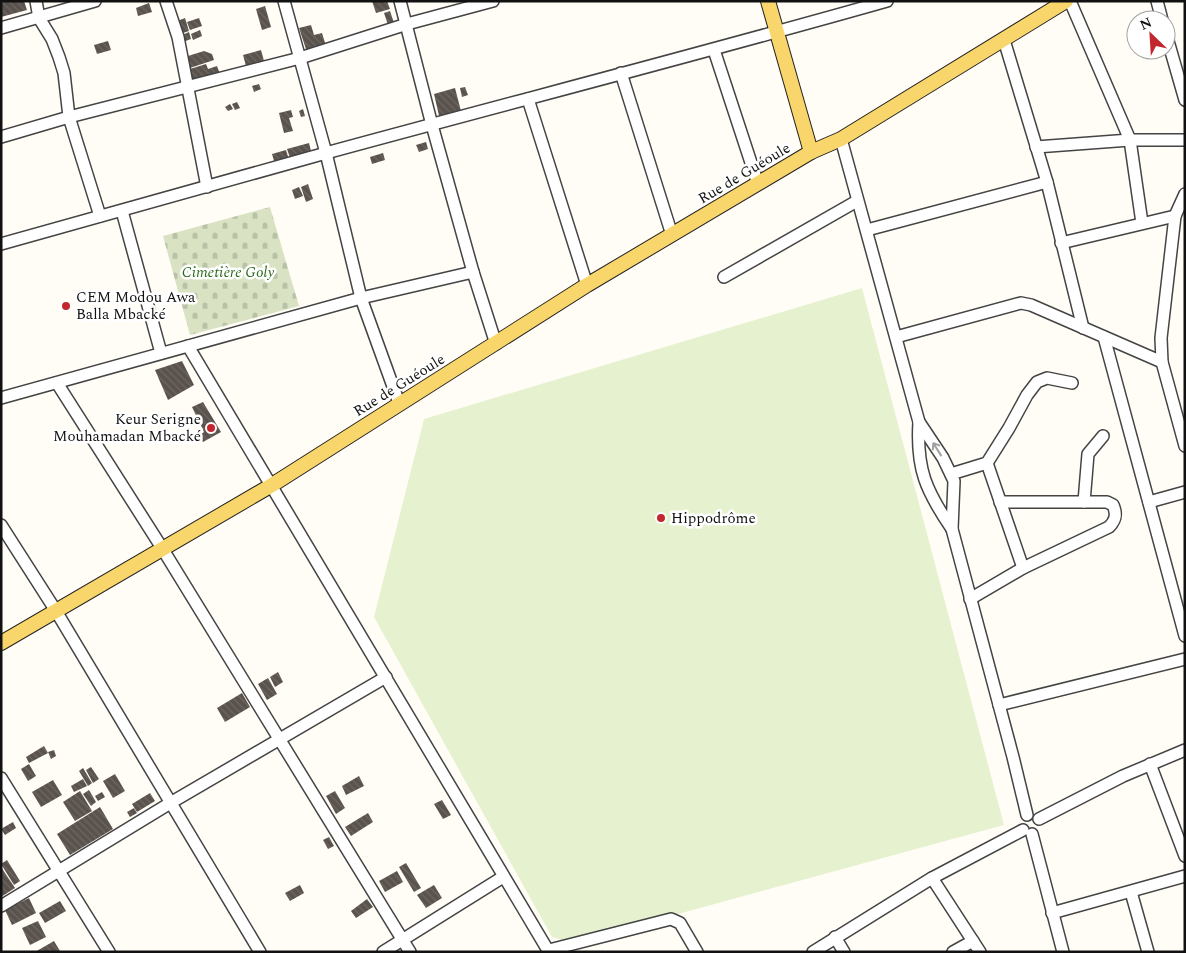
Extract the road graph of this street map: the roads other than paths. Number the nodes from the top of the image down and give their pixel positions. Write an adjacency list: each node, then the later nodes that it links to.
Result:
1 (36, 1): 11 (street)
2 (95, 1): 11 (street)
3 (166, 1): 20 (street)
4 (284, 1): 17 (street)
5 (400, 1): 12 (street)
6 (493, 1): 12 (street)
7 (768, 1): 14 (main road)
8 (887, 1): 14 (street)
9 (1066, 1): 15 (main road, Rue de Guéoule)
10 (1070, 1): 27 (street)
11 (39, 18): 13 (street); 23 (street)
12 (407, 24): 17 (street); 24 (street)
13 (1, 28)
14 (776, 32): 16 (street); 30 (main road)
15 (1004, 40): 26 (main road, Rue de Guéoule); 29 (street)
16 (714, 50): 19 (street); 33 (street)
17 (300, 58): 20 (street); 31 (street)
18 (1173, 60): 22 (street)
19 (621, 73): 21 (street); 42 (street)
20 (188, 86): 23 (street); 34 (street)
21 (528, 99): 24 (street); 47 (street)
22 (1185, 100)
23 (69, 117): 25 (street); 38 (street)
24 (432, 125): 31 (street); 45 (street)
25 (1, 137)
26 (841, 139): 30 (main road, Rue de Guéoule); 36 (street)
27 (1130, 140): 28 (street); 29 (street); 40 (street)
28 (1185, 140)
29 (1036, 146): 32 (street)
30 (811, 152): 33 (main road, Rue de Guéoule)
31 (326, 153): 34 (street); 48 (street)
32 (1047, 182): 41 (street); 43 (street)
33 (758, 184): 42 (main road, Rue de Guéoule)
34 (207, 187): 37 (street)
35 (1185, 194): 39 (street)
36 (857, 201): 41 (street); 46 (street)
37 (122, 211): 38 (street); 54 (street)
38 (100, 216): 44 (street)
39 (1175, 216): 40 (street); 55 (street)
40 (1142, 224): 43 (street)
41 (867, 230): 50 (street)
42 (672, 236): 47 (main road, Rue de Guéoule)
43 (1061, 243): 49 (street)
44 (1, 244)
45 (473, 272): 48 (street); 52 (street)
46 (724, 276)
47 (587, 286): 52 (main road, Rue de Guéoule)
48 (361, 298): 53 (street); 59 (street)
49 (1083, 328): 50 (street); 51 (street)
50 (896, 337): 60 (street)
51 (1104, 337): 55 (street); 69 (street)
52 (496, 344): 59 (main road, Rue de Guéoule)
53 (188, 346): 54 (street); 65 (street)
54 (162, 353): 56 (street)
55 (1162, 362): 62 (street)
56 (57, 383): 58 (street); 72 (street)
57 (1072, 383): 63 (street)
58 (1, 398)
59 (399, 403): 65 (main road, Rue de Guéoule)
60 (919, 422): 64 (street, one-way to 60); 71 (street)
61 (1103, 436): 68 (street)
62 (1185, 446)
63 (988, 463): 64 (street); 67 (street)
64 (951, 474): 71 (street)
65 (272, 485): 72 (main road, Rue de Guéoule); 79 (street)
66 (1185, 492): 69 (street)
67 (1000, 502): 68 (street); 73 (street)
68 (1084, 502): 73 (street)
69 (1149, 502): 76 (street)
70 (1, 524): 75 (street)
71 (952, 529): 74 (street)
72 (162, 548): 75 (main road, Rue de Guéoule); 81 (street)
73 (1023, 568): 74 (street)
74 (970, 599): 80 (street)
75 (56, 610): 77 (main road, Rue de Guéoule); 85 (street)
76 (1185, 636)
77 (1, 642)
78 (1185, 659): 80 (street)
79 (386, 677): 81 (street); 91 (street)
80 (999, 705): 86 (street)
81 (280, 739): 85 (street); 98 (street)
82 (1185, 750): 83 (street)
83 (1150, 764): 87 (street); 89 (street)
84 (1, 778): 90 (street)
85 (172, 802): 90 (street); 102 (street)
86 (1027, 815): 87 (street); 88 (street)
87 (1039, 819): 88 (street)
88 (1027, 832): 93 (street); 96 (street)
89 (1185, 856)
90 (60, 871): 95 (street); 101 (street)
91 (503, 876): 98 (street); 100 (street)
92 (1185, 876): 94 (street)
93 (932, 878): 97 (street); 99 (street)
94 (1130, 892): 96 (street); 111 (street)
95 (1, 906)
96 (1052, 913): 110 (street)
97 (835, 937): 106 (street); 107 (street)
98 (403, 940): 103 (street); 104 (street)
99 (973, 940): 108 (street); 109 (street)
100 (549, 951): 105 (street)
101 (109, 952)
102 (260, 952)
103 (383, 952)
104 (410, 952)
105 (697, 952)
106 (813, 952)
107 (844, 952)
108 (953, 952)
109 (980, 952)
110 (1063, 952)
111 (1148, 952)

